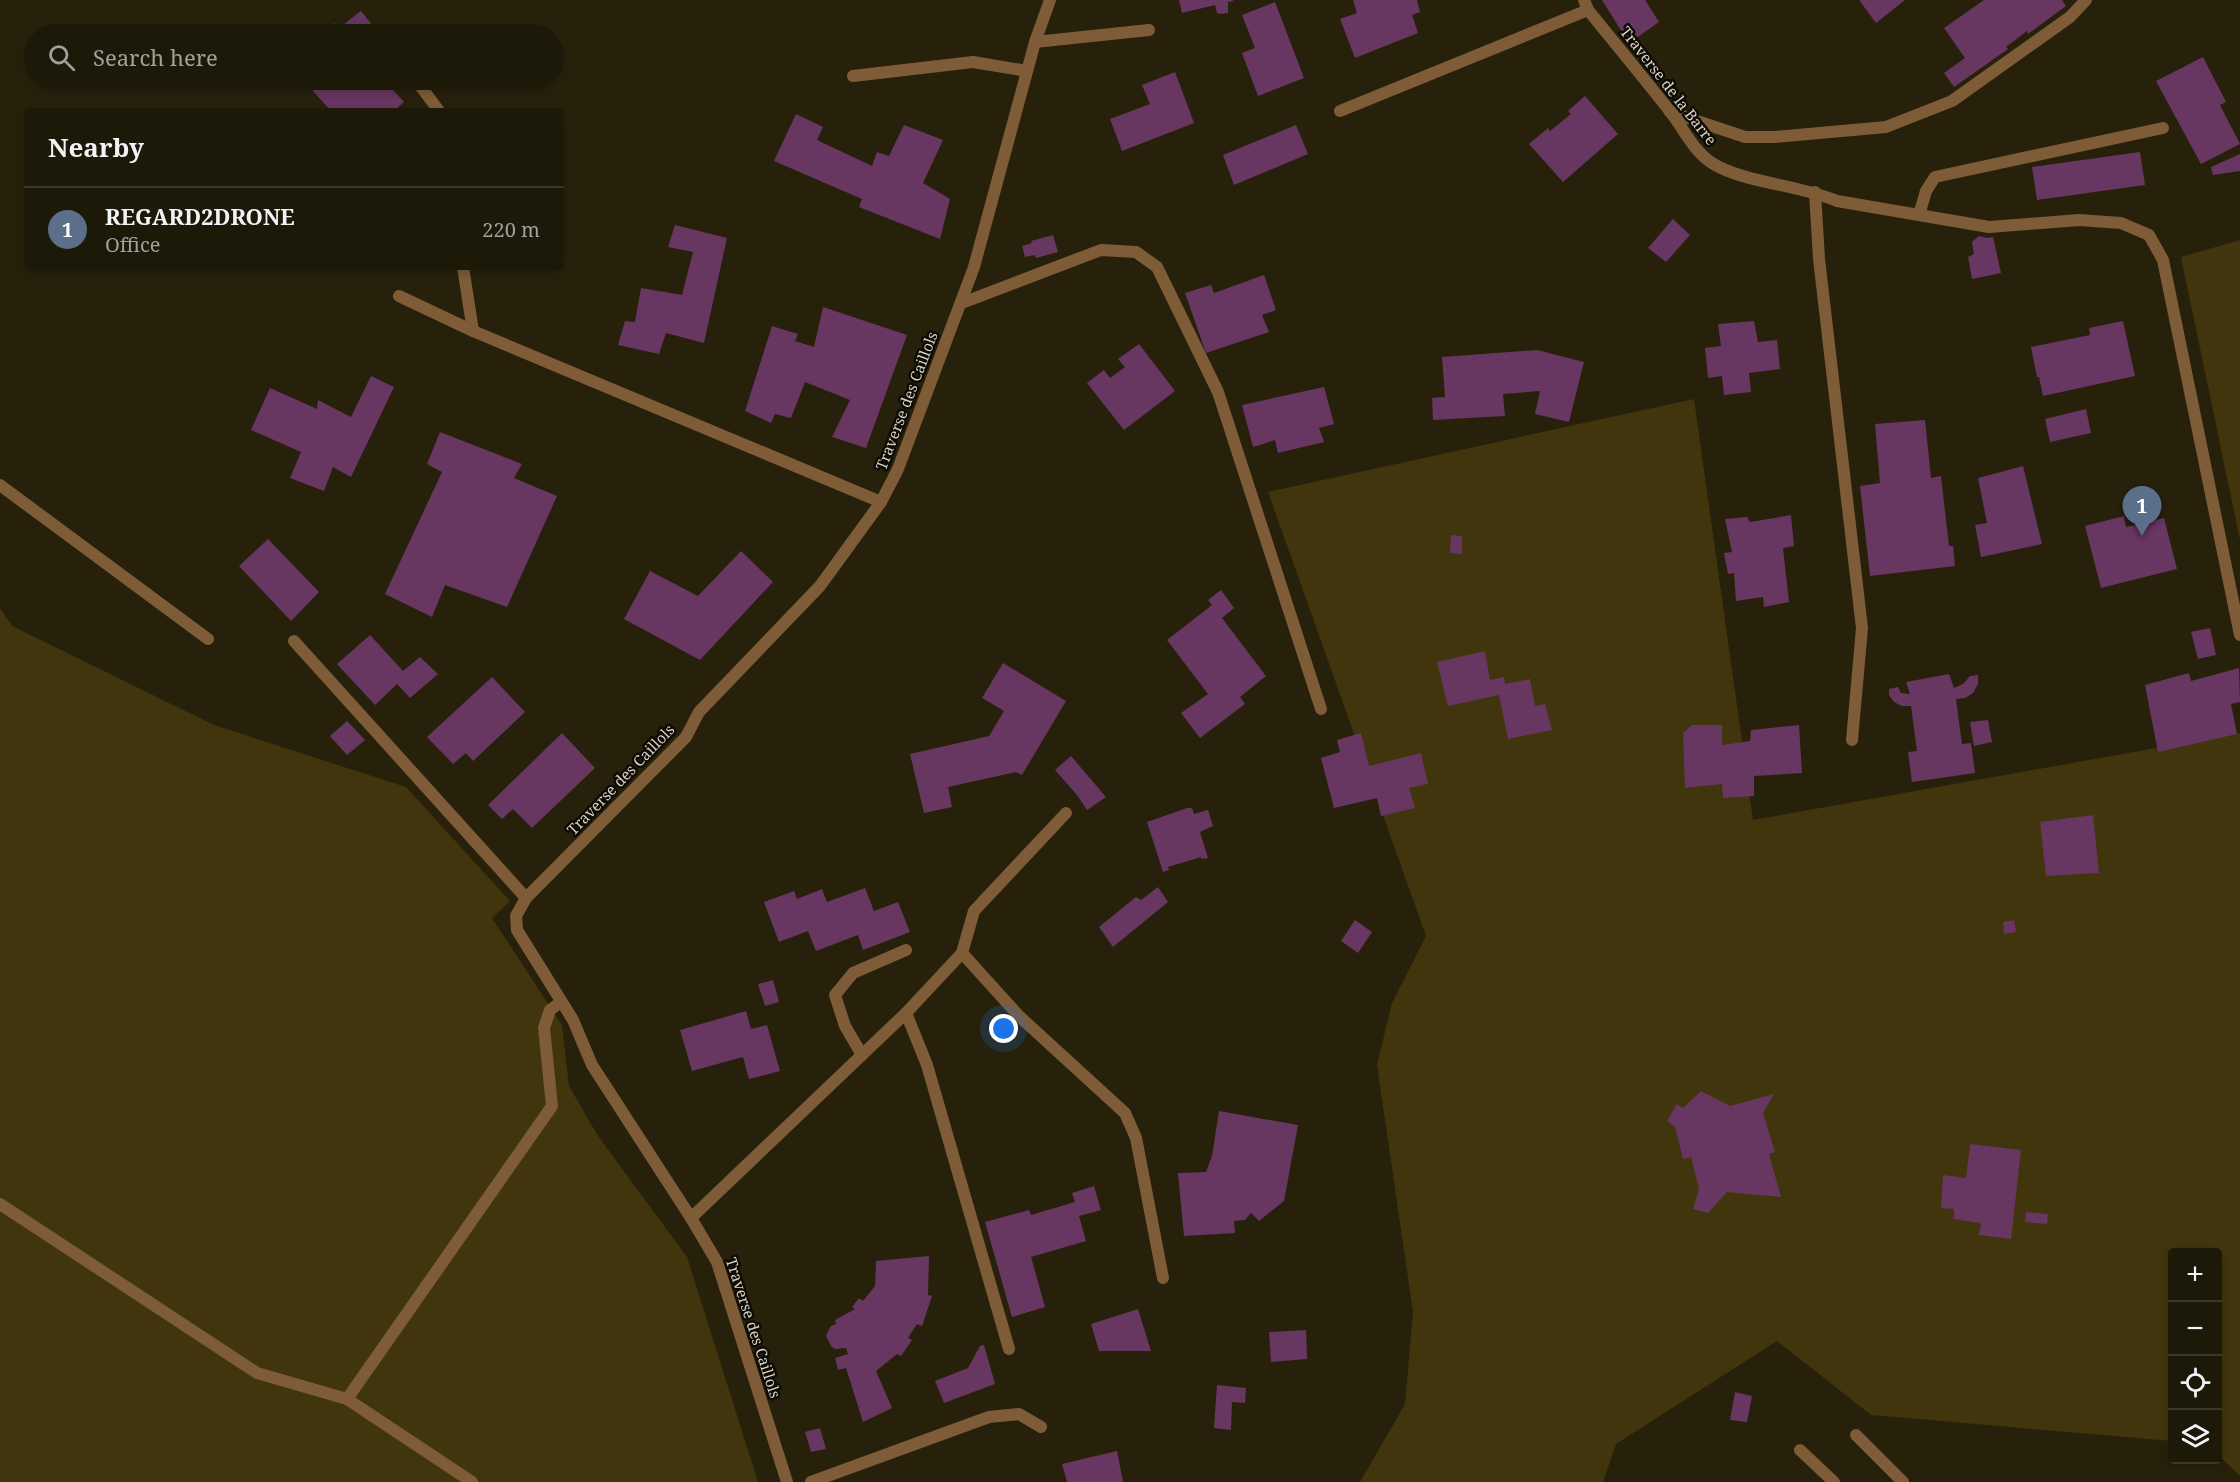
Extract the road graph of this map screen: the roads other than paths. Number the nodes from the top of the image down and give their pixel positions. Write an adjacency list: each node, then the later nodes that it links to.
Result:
1 (1050, 0): 5 (street, Traverse des Caillols)
2 (2086, 0): 11 (street)
3 (1586, 5): 10 (street); 11 (street, Traverse de la Barre)
4 (1149, 30): 5 (street)
5 (1035, 42): 6 (street, Traverse des Caillols)
6 (1027, 71): 7 (street); 17 (street, Traverse des Caillols)
7 (854, 76)
8 (423, 90): 9 (street)
9 (437, 108)
10 (1340, 111)
11 (1670, 112): 13 (street, Traverse de la Barre)
12 (2163, 128): 14 (street)
13 (1815, 192): 14 (street, Traverse de la Barre); 25 (street)
14 (1919, 215): 21 (street, Traverse de la Barre)
15 (463, 270): 18 (street)
16 (399, 297): 18 (street)
17 (962, 303): 20 (street, Traverse des Caillols); 24 (street)
18 (473, 331): 20 (street)
19 (0, 485): 22 (street)
20 (881, 502): 27 (street, Traverse des Caillols)
21 (2240, 636)
22 (208, 639)
23 (294, 641): 27 (street)
24 (1321, 710)
25 (1852, 740)
26 (1066, 813): 29 (street)
27 (526, 898): 30 (street, Traverse des Caillols)
28 (906, 950): 32 (street)
29 (962, 953): 31 (street); 35 (street)
30 (561, 1002): 34 (street, Traverse des Caillols); 37 (street)
31 (906, 1013): 32 (street); 36 (street)
32 (862, 1055): 34 (street)
33 (0, 1204): 37 (street)
34 (691, 1218): 42 (street, Traverse des Caillols)
35 (1163, 1278)
36 (1009, 1349)
37 (347, 1399): 41 (street)
38 (1041, 1427): 43 (street)
39 (1856, 1435): 45 (street)
40 (1800, 1450): 44 (street)
41 (472, 1482)
42 (787, 1482)
43 (811, 1482)
44 (1834, 1482)
45 (1903, 1482)

